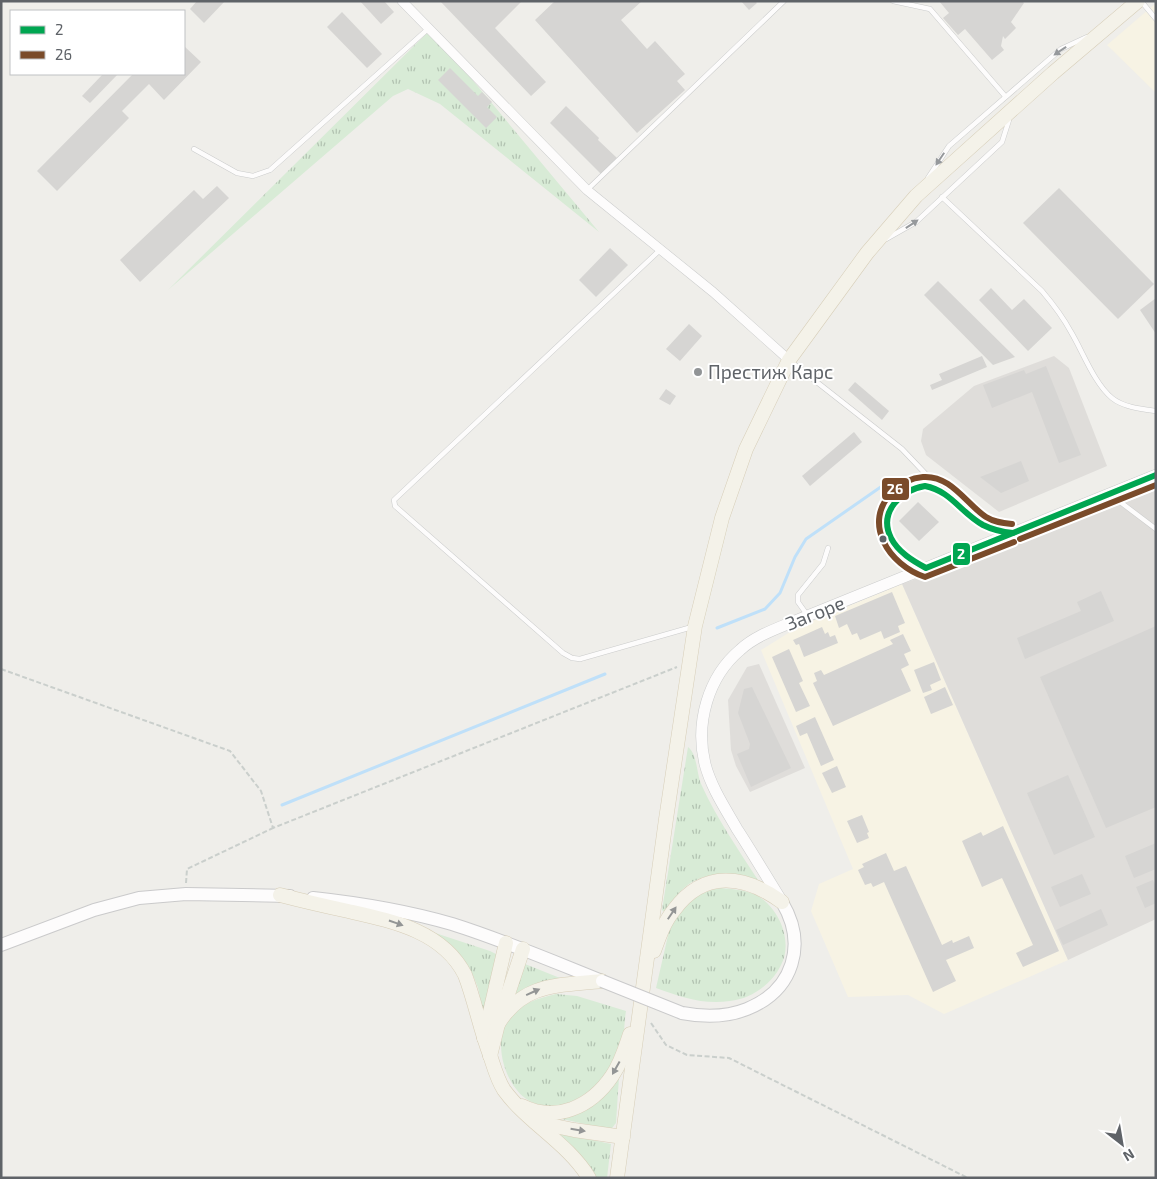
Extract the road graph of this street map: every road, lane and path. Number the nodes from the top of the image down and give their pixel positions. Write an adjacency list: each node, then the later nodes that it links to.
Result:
1 (784, 1): 11 (lane)
2 (893, 1): 8 (lane)
3 (1139, 1): 5 (lane); 7 (main road)
4 (403, 2): 6 (street)
5 (1156, 19)
6 (429, 28): 10 (lane); 11 (street)
7 (1104, 30): 8 (lane, one-way to 8); 9 (main road)
8 (1006, 96): 12 (lane, one-way to 12)
9 (1012, 110): 12 (main road); 13 (lane)
10 (194, 149)
11 (587, 190): 14 (street)
12 (916, 196): 15 (main road)
13 (942, 197): 15 (lane, one-way to 13); 17 (lane)
14 (661, 249): 16 (street); 26 (lane)
15 (870, 249): 16 (main road)
16 (789, 360): 19 (lane); 26 (main road)
17 (1156, 411)
18 (1156, 475): 20 (street, Загоре)
19 (939, 488): 22 (lane); 24 (lane)
20 (1110, 494): 21 (lane); 22 (street, Загоре)
21 (1156, 529)
22 (1014, 533): 24 (street, Загоре)
23 (828, 548): 25 (lane)
24 (926, 568): 25 (street, Загоре)
25 (808, 616): 32 (street, Загоре)
26 (695, 626): 27 (main road)
27 (689, 663): 29 (path); 36 (main road)
28 (1, 669): 29 (path)
29 (273, 828): 30 (path)
30 (186, 894): 31 (main road); 34 (main road)
31 (280, 895): 33 (main road); 40 (main road, one-way to 40)
32 (782, 902): 36 (main road, one-way to 32); 37 (main road, bridge)
33 (506, 943): 35 (main road); 40 (main road)
34 (1, 945)
35 (523, 949): 37 (main road); 39 (main road)
36 (646, 973): 38 (main road)
37 (602, 981): 39 (main road, one-way to 37)
38 (640, 1006): 42 (main road, one-way to 42); 44 (main road); 47 (path)
39 (498, 1024): 41 (main road)
40 (484, 1041): 41 (main road)
41 (490, 1056): 42 (main road)
42 (514, 1102): 43 (main road)
43 (534, 1122): 44 (main road, one-way to 44); 45 (main road)
44 (623, 1136): 46 (main road)
45 (589, 1178)
46 (617, 1178)
47 (968, 1178)

